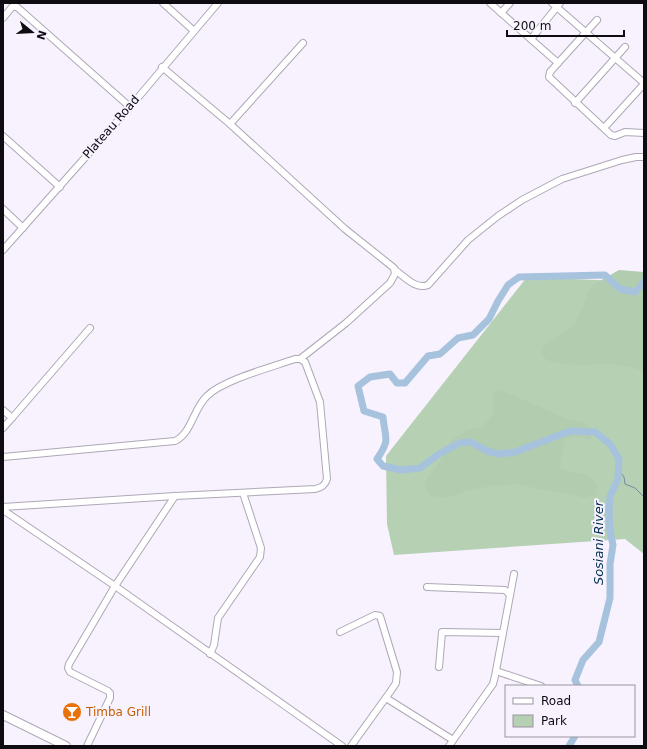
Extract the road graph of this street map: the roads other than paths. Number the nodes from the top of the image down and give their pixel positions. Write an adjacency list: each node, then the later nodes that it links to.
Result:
1 (163, 3): 9 (street)
2 (218, 3): 9 (street, Plateau Road)
3 (490, 3): 6 (street)
4 (510, 3): 6 (street)
5 (556, 4): 10 (street); 11 (street)
6 (501, 13): 11 (street)
7 (3, 18): 19 (street)
8 (597, 20): 10 (street)
9 (194, 31): 16 (street, Plateau Road)
10 (586, 32): 14 (street); 15 (street)
11 (531, 39): 15 (street)
12 (304, 43): 20 (street)
13 (625, 47): 14 (street)
14 (615, 58): 17 (street); 18 (street)
15 (558, 63): 18 (street)
16 (162, 67): 19 (street, Plateau Road); 20 (street)
17 (643, 86): 21 (street)
18 (575, 102): 21 (street)
19 (130, 106): 25 (street, Plateau Road)
20 (230, 124): 29 (street)
21 (604, 128): 22 (street)
22 (644, 133)
23 (3, 136): 25 (street)
24 (644, 157): 29 (street)
25 (60, 186): 27 (street, Plateau Road)
26 (3, 209): 27 (street)
27 (23, 228): 28 (street, Plateau Road)
28 (3, 250)
29 (395, 270): 31 (street)
30 (90, 328): 33 (street)
31 (300, 359): 35 (street); 36 (street)
32 (3, 410): 33 (street)
33 (12, 418): 34 (street)
34 (3, 428)
35 (3, 457)
36 (243, 493): 37 (street); 46 (street)
37 (175, 496): 38 (street); 41 (street)
38 (3, 507)
39 (3, 510): 41 (street)
40 (514, 574): 43 (street)
41 (115, 586): 46 (street); 54 (street)
42 (427, 587): 43 (street)
43 (510, 595): 45 (street)
44 (340, 632): 50 (street)
45 (503, 633): 47 (street); 48 (street)
46 (210, 654): 55 (street)
47 (438, 667)
48 (496, 671): 49 (street); 52 (street)
49 (538, 685)
50 (386, 698): 52 (street); 56 (street)
51 (3, 715): 53 (highway)
52 (453, 740): 57 (street)
53 (66, 746)
54 (87, 746)
55 (342, 746)
56 (351, 746)
57 (449, 746)

